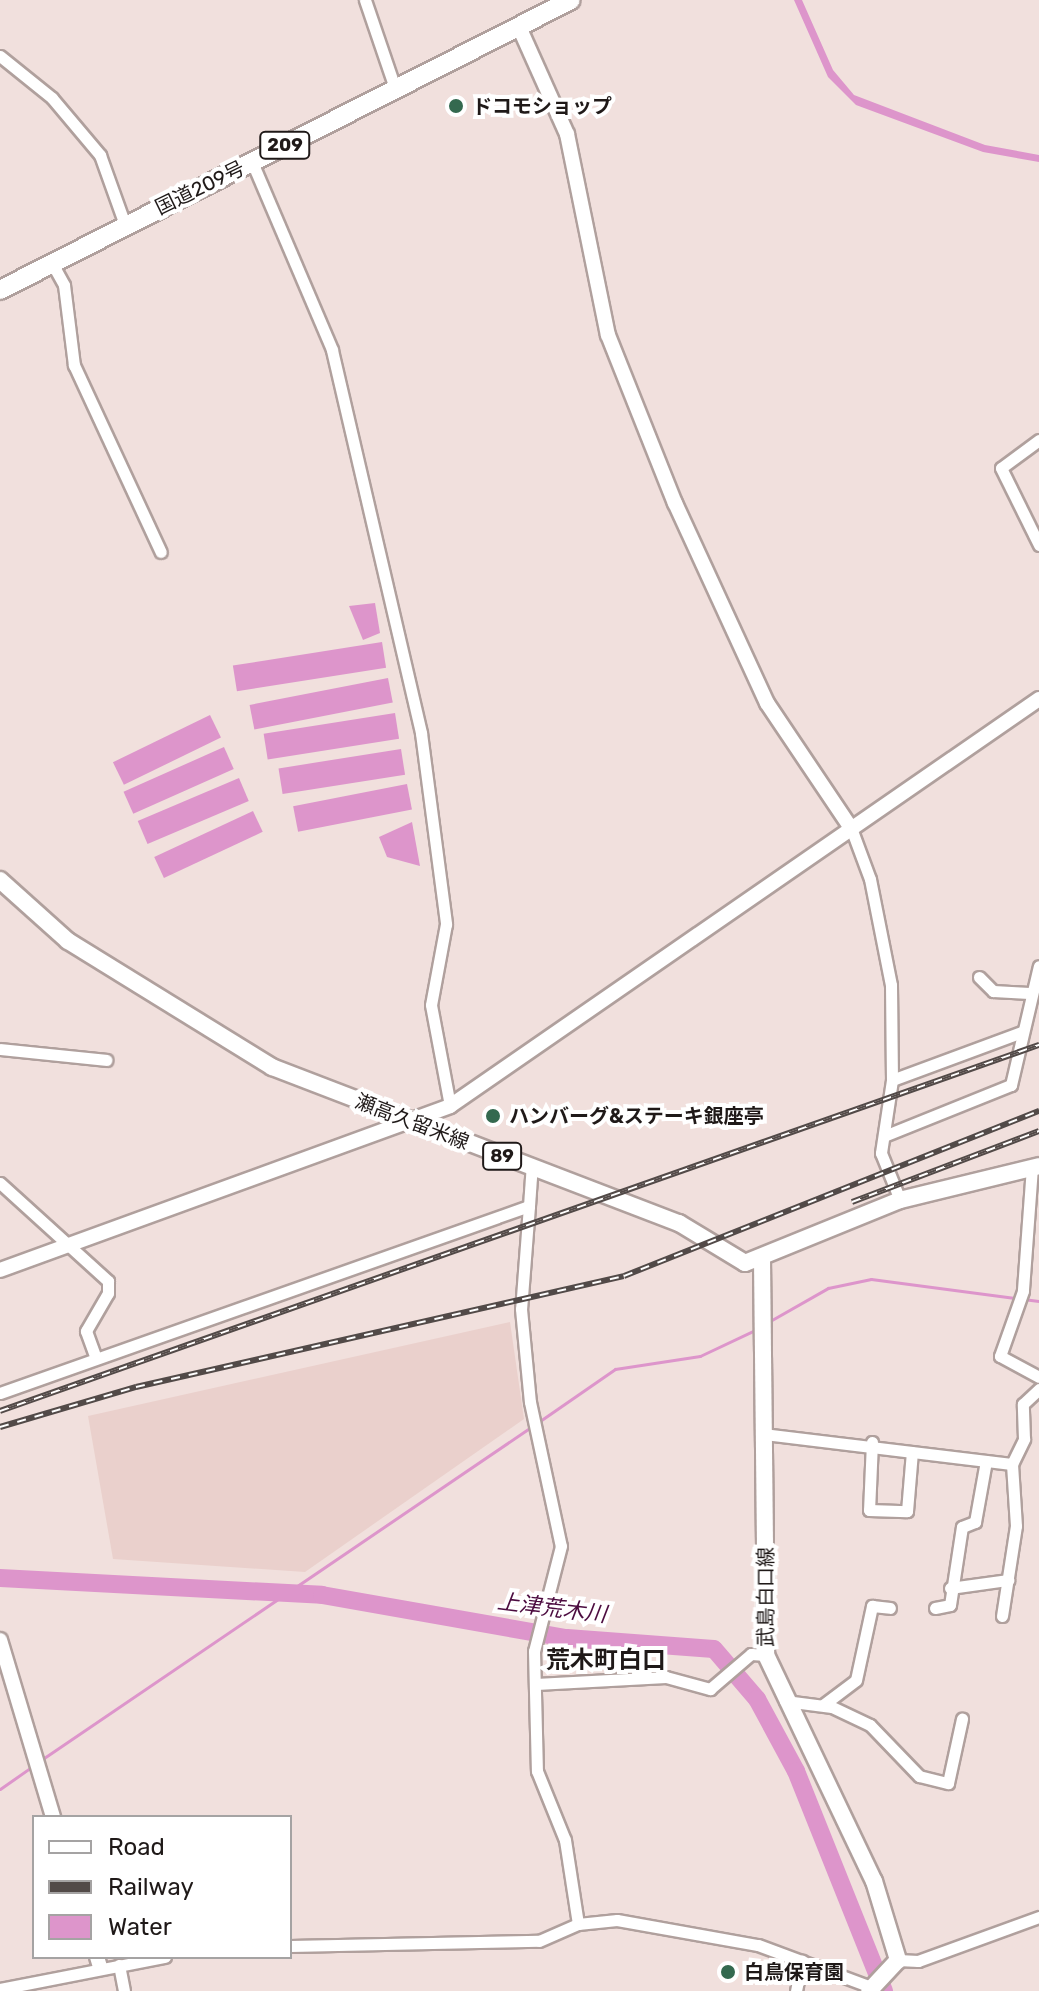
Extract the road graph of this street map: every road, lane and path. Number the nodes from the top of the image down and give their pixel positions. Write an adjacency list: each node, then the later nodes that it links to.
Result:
1 (365, 0): 5 (street)
2 (571, 0): 3 (highway, 国道209号 / 209)
3 (520, 29): 5 (highway, 国道209号 / 209); 14 (street)
4 (0, 56): 7 (street)
5 (395, 88): 6 (highway, 国道209号 / 209)
6 (252, 162): 7 (highway, 国道209号 / 209); 23 (street)
7 (125, 225): 8 (highway, 国道209号 / 209)
8 (53, 265): 9 (highway, 国道209号 / 209); 12 (street)
9 (0, 290)
10 (1039, 440): 11 (street)
11 (1039, 545)
12 (161, 552)
13 (1039, 699): 14 (street)
14 (851, 828): 22 (street); 23 (street)
15 (0, 880): 24 (main road, 瀬高久留米線 / 89)
16 (1039, 966): 18 (street)
17 (979, 977): 18 (street)
18 (1033, 991): 19 (street)
19 (1022, 1032): 22 (street); 25 (street)
20 (0, 1049): 21 (street)
21 (106, 1060)
22 (892, 1080): 25 (street)
23 (450, 1106): 24 (street)
24 (416, 1124): 27 (main road, 瀬高久留米線 / 89); 31 (street)
25 (884, 1136): 29 (street)
26 (1036, 1166): 29 (main road); 35 (street)
27 (532, 1167): 30 (street); 32 (main road, 瀬高久留米線 / 89)
28 (0, 1183): 31 (street)
29 (900, 1200): 32 (main road)
30 (529, 1206): 34 (street); 50 (street)
31 (67, 1248): 33 (street); 34 (street)
32 (762, 1259): 38 (main road, 武島白口線)
33 (0, 1270)
34 (96, 1358): 37 (street)
35 (1039, 1377)
36 (1039, 1389): 42 (street)
37 (0, 1393)
38 (764, 1434): 39 (street); 49 (main road, 武島白口線)
39 (872, 1442): 40 (street); 40 (street)
40 (912, 1452): 41 (street)
41 (986, 1461): 42 (street); 44 (street)
42 (1012, 1464): 43 (street)
43 (1008, 1580): 44 (street); 47 (street)
44 (950, 1588): 46 (street)
45 (890, 1608): 52 (street)
46 (935, 1608)
47 (1002, 1616)
48 (0, 1640): 54 (street)
49 (758, 1654): 50 (street); 51 (main road, 武島白口線)
50 (536, 1684): 56 (street)
51 (784, 1701): 52 (street); 61 (main road, 武島白口線)
52 (823, 1705): 53 (street)
53 (962, 1719)
54 (52, 1815)
55 (1039, 1917): 61 (street)
56 (578, 1924): 57 (street); 59 (street)
57 (292, 1946)
58 (154, 1959): 62 (street)
59 (802, 1961): 64 (street); 66 (street)
60 (98, 1962): 62 (street); 63 (street)
61 (895, 1964): 64 (main road)
62 (119, 1965): 65 (street)
63 (0, 1989)
64 (870, 1989)
65 (124, 1991)
66 (796, 1991)

